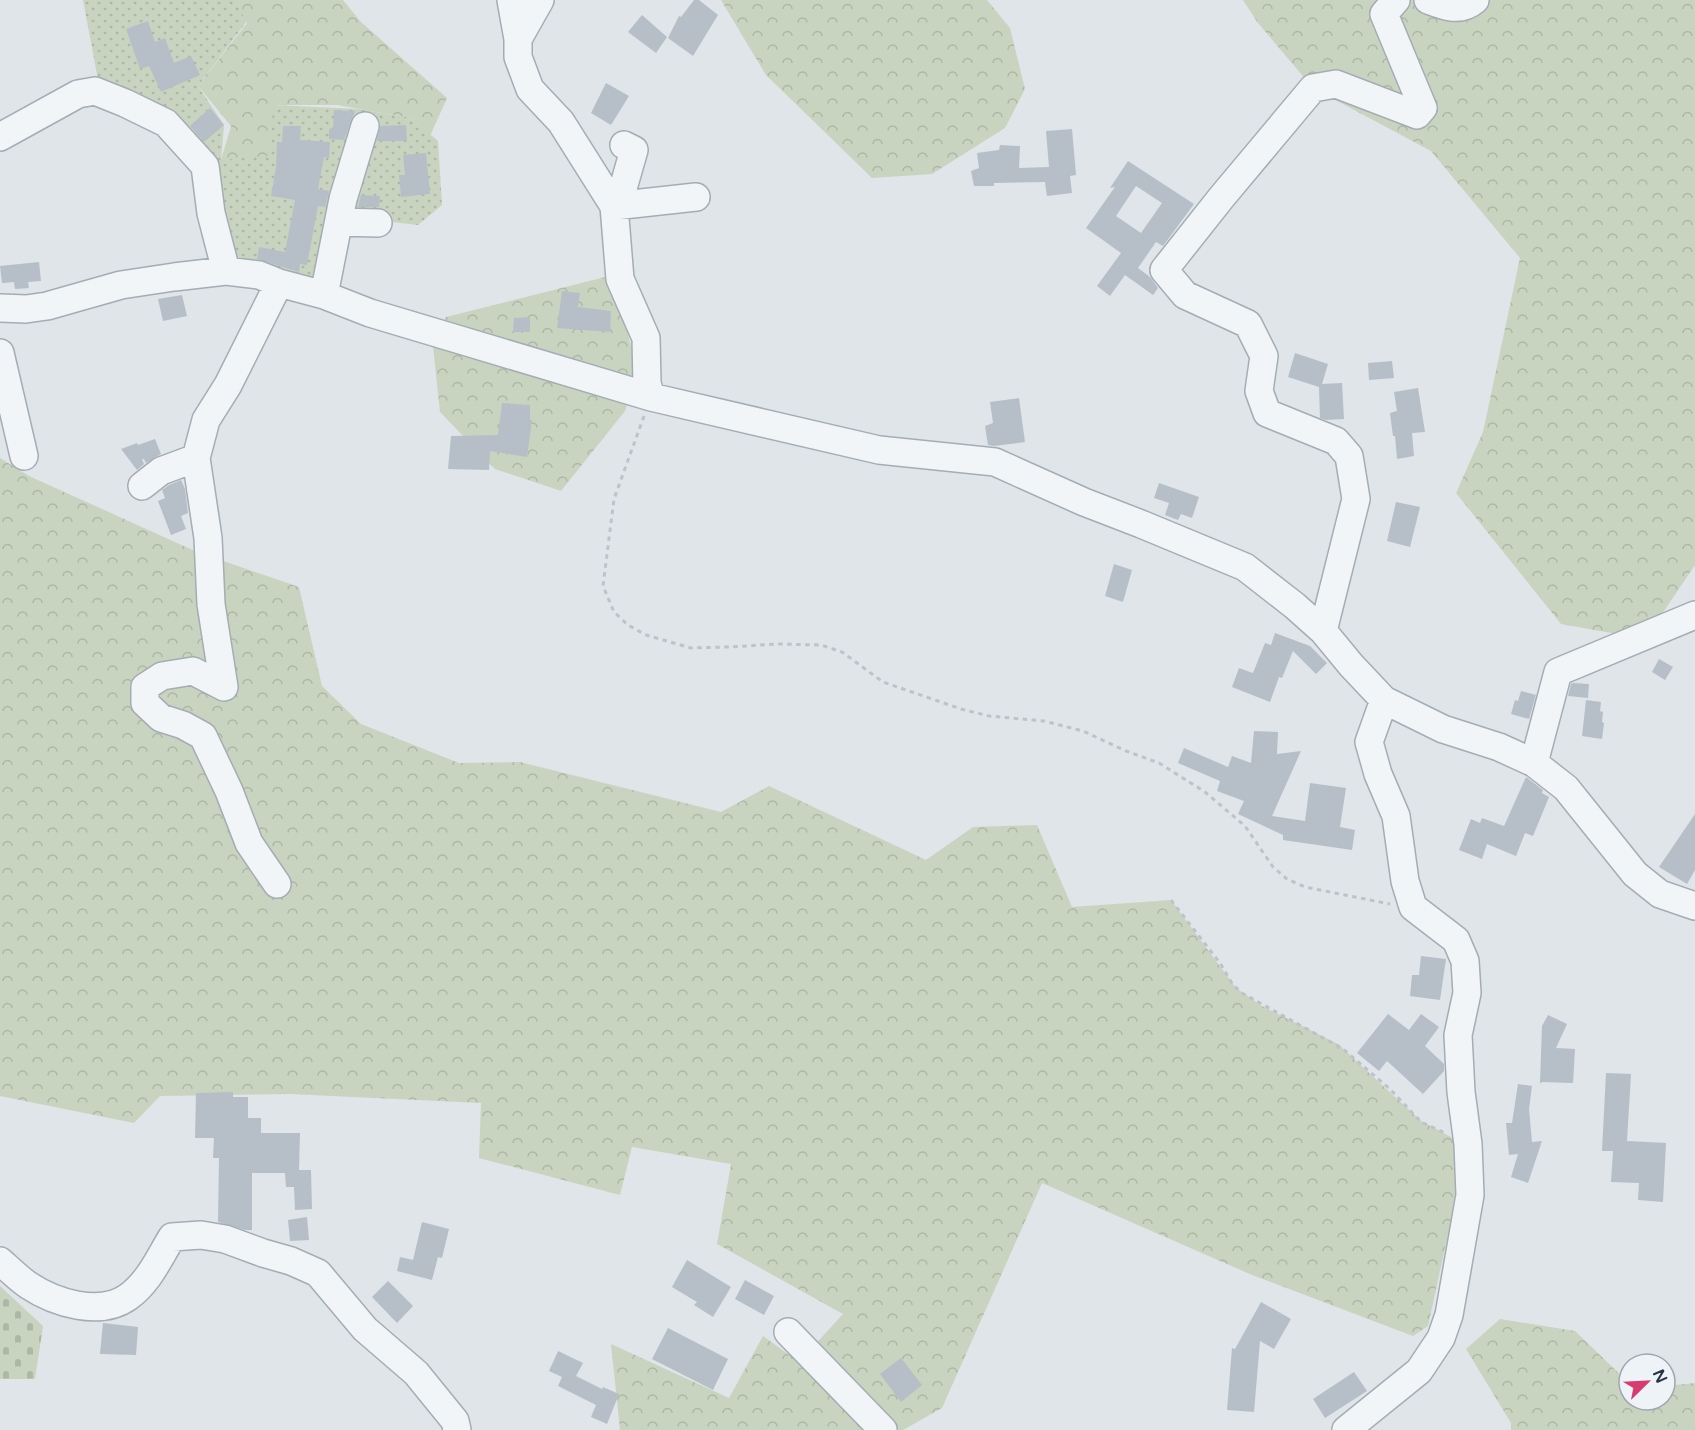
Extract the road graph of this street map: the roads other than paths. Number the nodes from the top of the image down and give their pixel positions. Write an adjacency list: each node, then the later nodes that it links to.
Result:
1 (511, 0): 6 (street)
2 (540, 0): 6 (street)
3 (1396, 0): 24 (street)
4 (1428, 0): 5 (street)
5 (1475, 0)
6 (518, 39): 11 (street)
7 (365, 126): 12 (street)
8 (0, 137): 14 (street)
9 (624, 145): 11 (street)
10 (696, 197): 11 (street)
11 (616, 206): 19 (street)
12 (339, 222): 13 (street); 16 (street)
13 (378, 223)
14 (226, 271): 15 (street); 17 (street)
15 (279, 283): 16 (street); 21 (street)
16 (324, 295): 19 (street)
17 (0, 308)
18 (0, 353): 20 (street)
19 (651, 397): 24 (street)
20 (24, 456)
21 (196, 458): 22 (street); 27 (street)
22 (142, 486)
23 (1695, 615): 26 (street)
24 (1323, 631): 25 (street)
25 (1384, 700): 26 (street); 33 (street)
26 (1534, 763): 28 (street)
27 (277, 884)
28 (1695, 906)
29 (0, 1261): 31 (street)
30 (788, 1332): 32 (street)
31 (457, 1430)
32 (883, 1430)
33 (1346, 1430)

